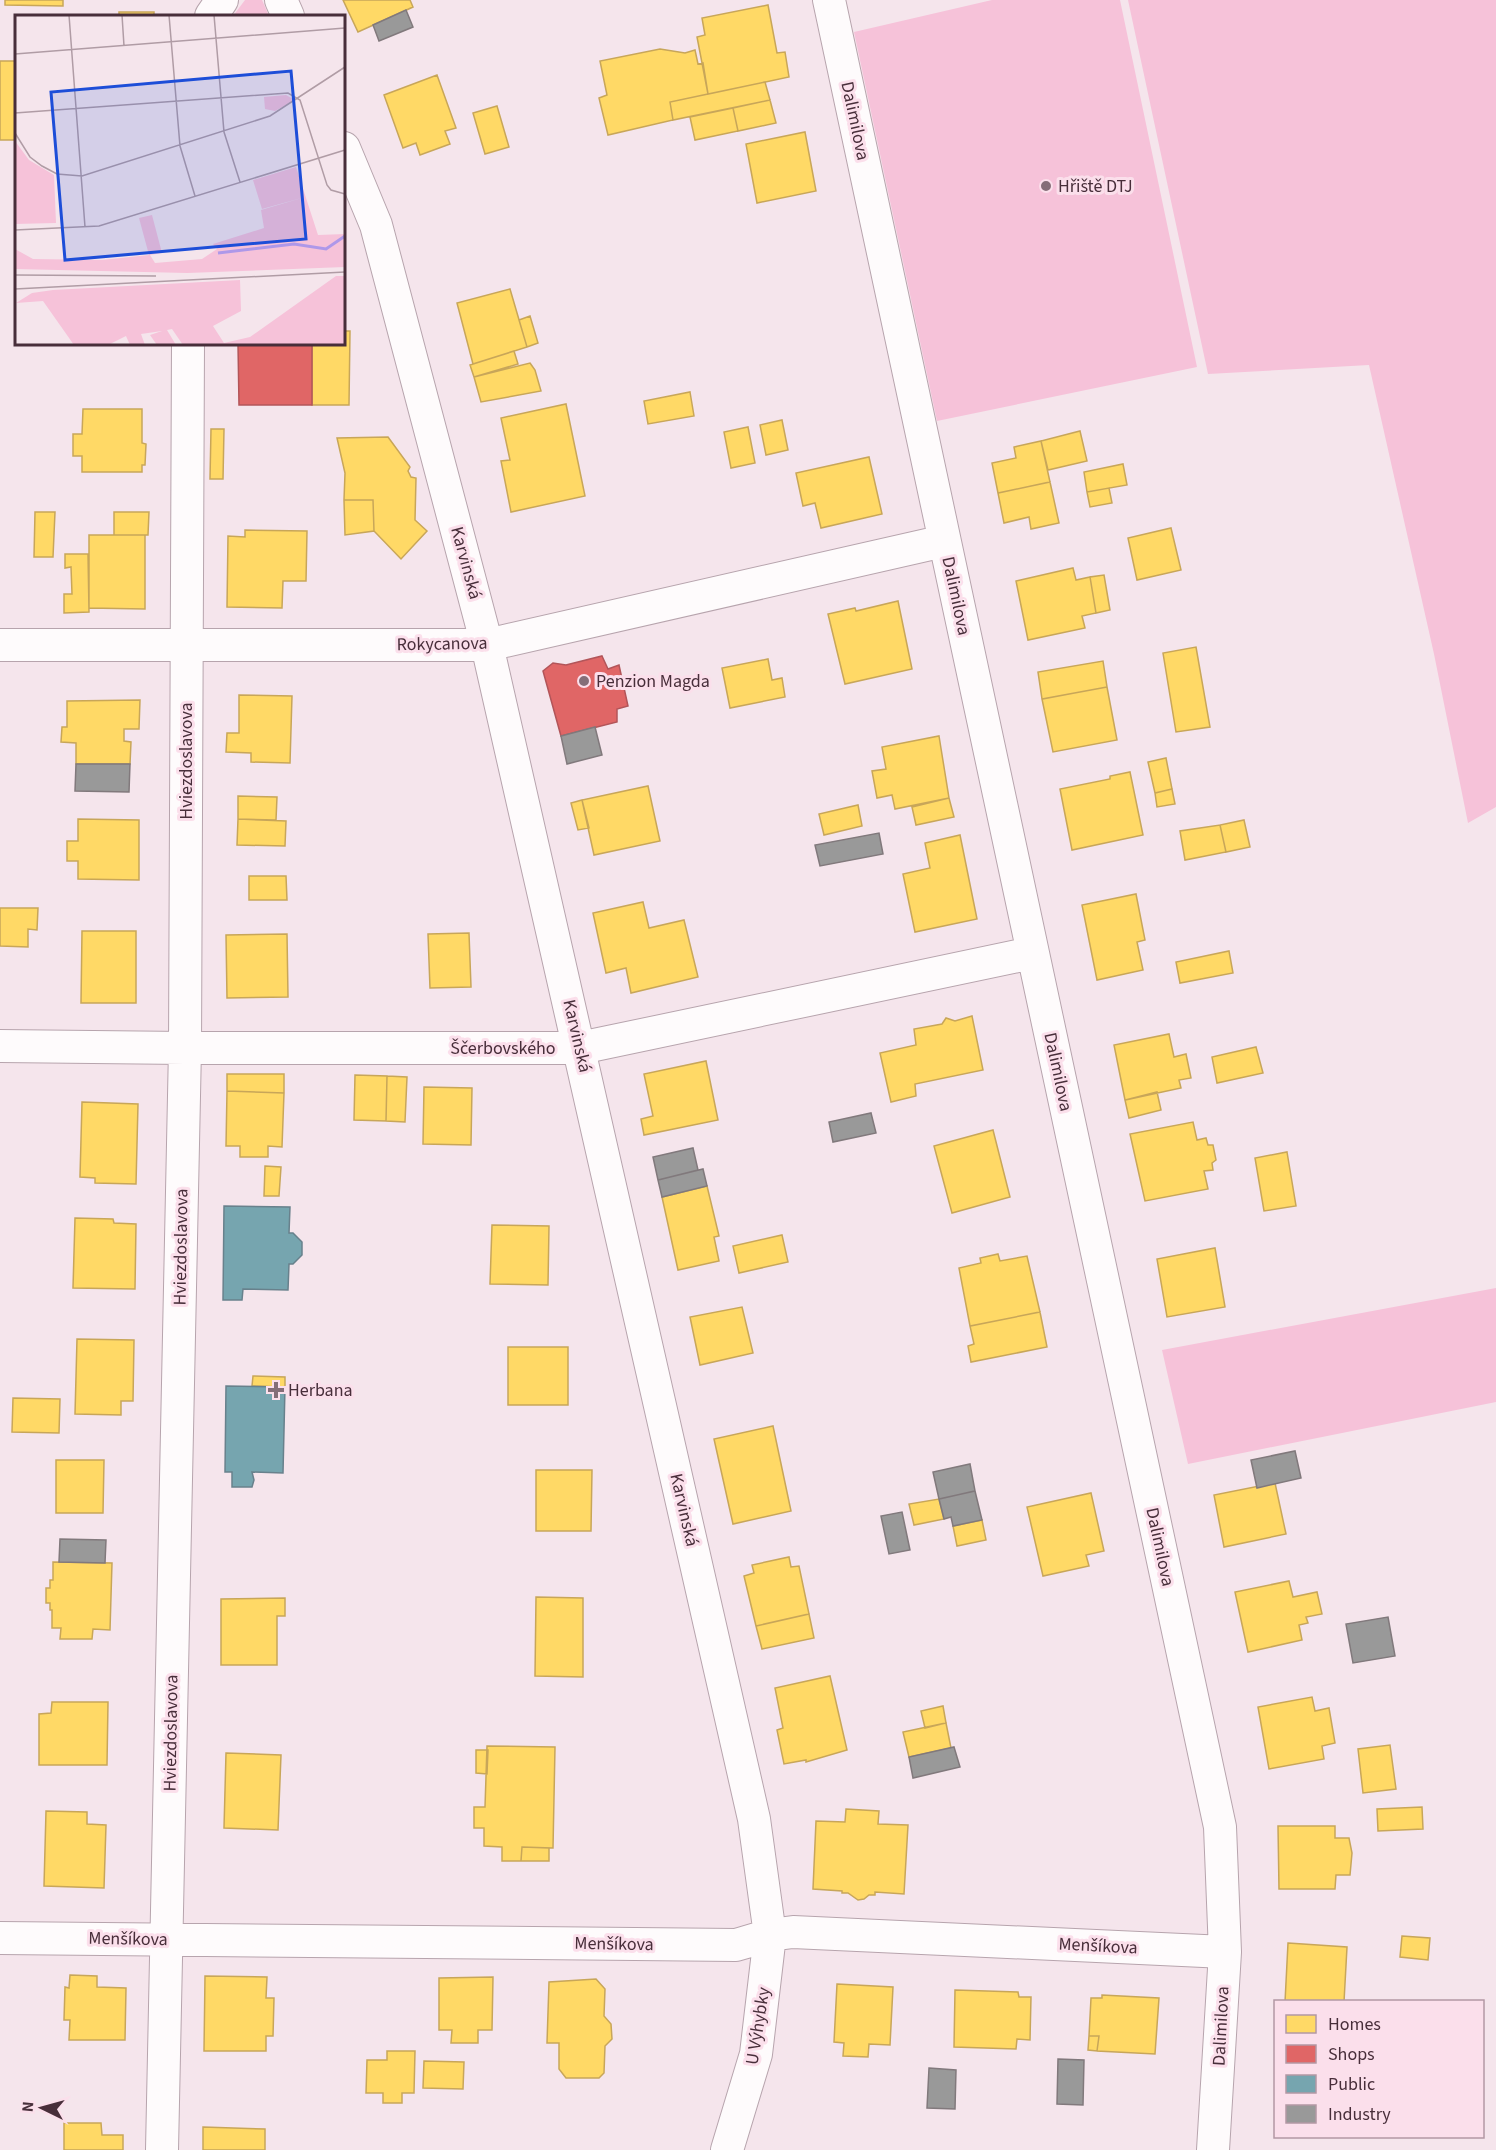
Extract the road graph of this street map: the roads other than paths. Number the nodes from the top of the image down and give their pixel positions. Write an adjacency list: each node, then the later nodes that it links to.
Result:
1 (222, 0): 4 (street)
2 (281, 0): 5 (street)
3 (829, 0): 8 (street, Dalimilova)
4 (212, 15)
5 (288, 15)
6 (345, 150): 11 (street, Karvinská)
7 (188, 345): 10 (street, Hviezdoslavova)
8 (944, 541): 11 (street, Rokycanova); 12 (street, Dalimilova)
9 (0, 645): 10 (street, Rokycanova)
10 (186, 645): 11 (street, Rokycanova); 14 (street, Hviezdoslavova)
11 (487, 645): 15 (street, Karvinská)
12 (1032, 952): 15 (street, Ščerbovského); 19 (street, Dalimilova)
13 (0, 1046): 14 (street, Ščerbovského)
14 (185, 1048): 15 (street, Ščerbovského); 18 (street, Hviezdoslavova)
15 (580, 1048): 16 (street, Karvinská)
16 (770, 1935): 18 (street, Menšíkova); 19 (street, Menšíkova); 21 (street, U Výhybky)
17 (0, 1938): 18 (street, Menšíkova)
18 (166, 1940): 20 (street, Hviezdoslavova)
19 (1225, 1952): 22 (street, Dalimilova)
20 (162, 2150)
21 (727, 2150)
22 (1214, 2150)

